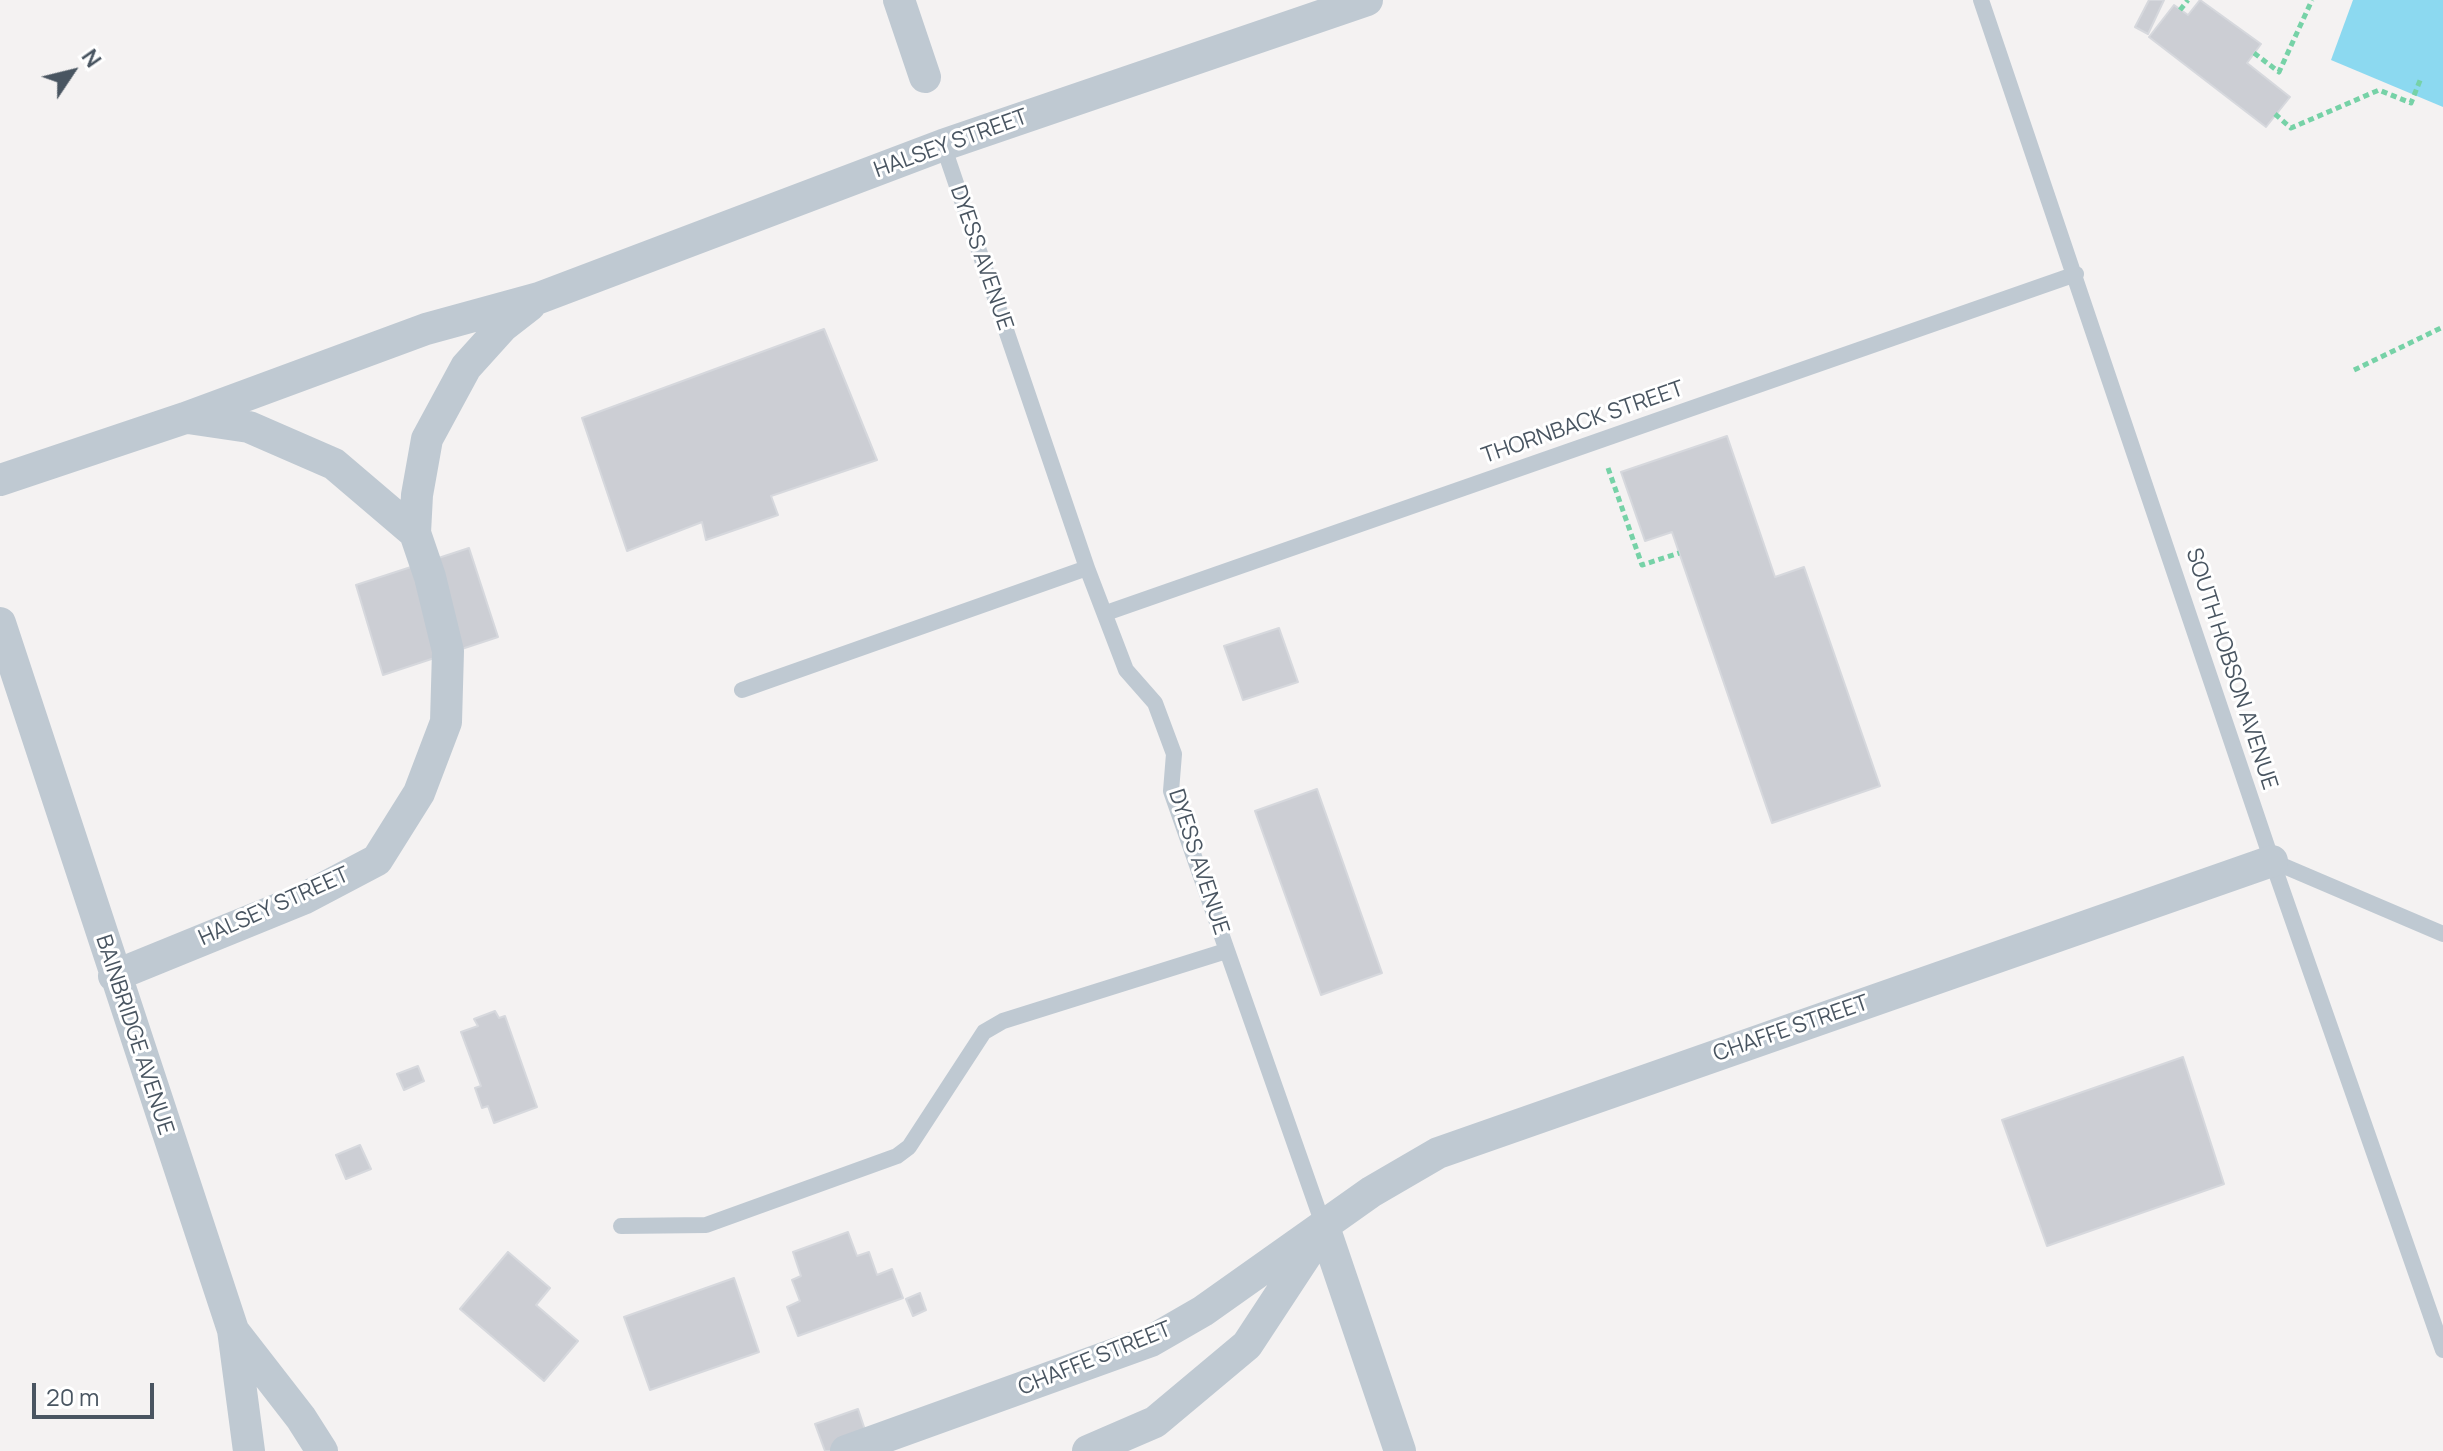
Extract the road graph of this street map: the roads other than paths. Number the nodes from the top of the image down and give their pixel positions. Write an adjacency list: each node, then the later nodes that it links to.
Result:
1 (899, 0): 4 (street)
2 (1367, 0): 5 (street, HALSEY STREET)
3 (1981, 0): 6 (lane, SOUTH HOBSON AVENUE)
4 (925, 77)
5 (943, 145): 7 (street, HALSEY STREET); 11 (lane, DYESS AVENUE)
6 (2076, 274): 12 (lane, THORNBACK STREET); 15 (lane, SOUTH HOBSON AVENUE)
7 (539, 298): 8 (street, HALSEY STREET); 10 (street, HALSEY STREET)
8 (185, 418): 9 (street, HALSEY STREET); 10 (street, HALSEY STREET)
9 (0, 480)
10 (415, 533): 18 (street, HALSEY STREET)
11 (1087, 568): 12 (lane, DYESS AVENUE); 14 (lane)
12 (1106, 613): 17 (lane, DYESS AVENUE)
13 (0, 623): 18 (street, BAINBRIDGE AVENUE)
14 (742, 690)
15 (2272, 861): 16 (lane); 20 (street, CHAFFE STREET); 22 (lane, SOUTH HOBSON AVENUE)
16 (2443, 934)
17 (1226, 951): 19 (lane); 20 (lane, DYESS AVENUE)
18 (114, 976): 21 (street, BAINBRIDGE AVENUE)
19 (621, 1226)
20 (1324, 1227): 26 (street, CHAFFE STREET); 27 (street, CHAFFE STREET); 28 (street, DYESS AVENUE)
21 (233, 1330): 23 (street, BAINBRIDGE AVENUE); 24 (street); 25 (street)
22 (2443, 1350)
23 (249, 1451)
24 (267, 1451)
25 (322, 1451)
26 (846, 1451)
27 (1088, 1451)
28 (1400, 1451)

